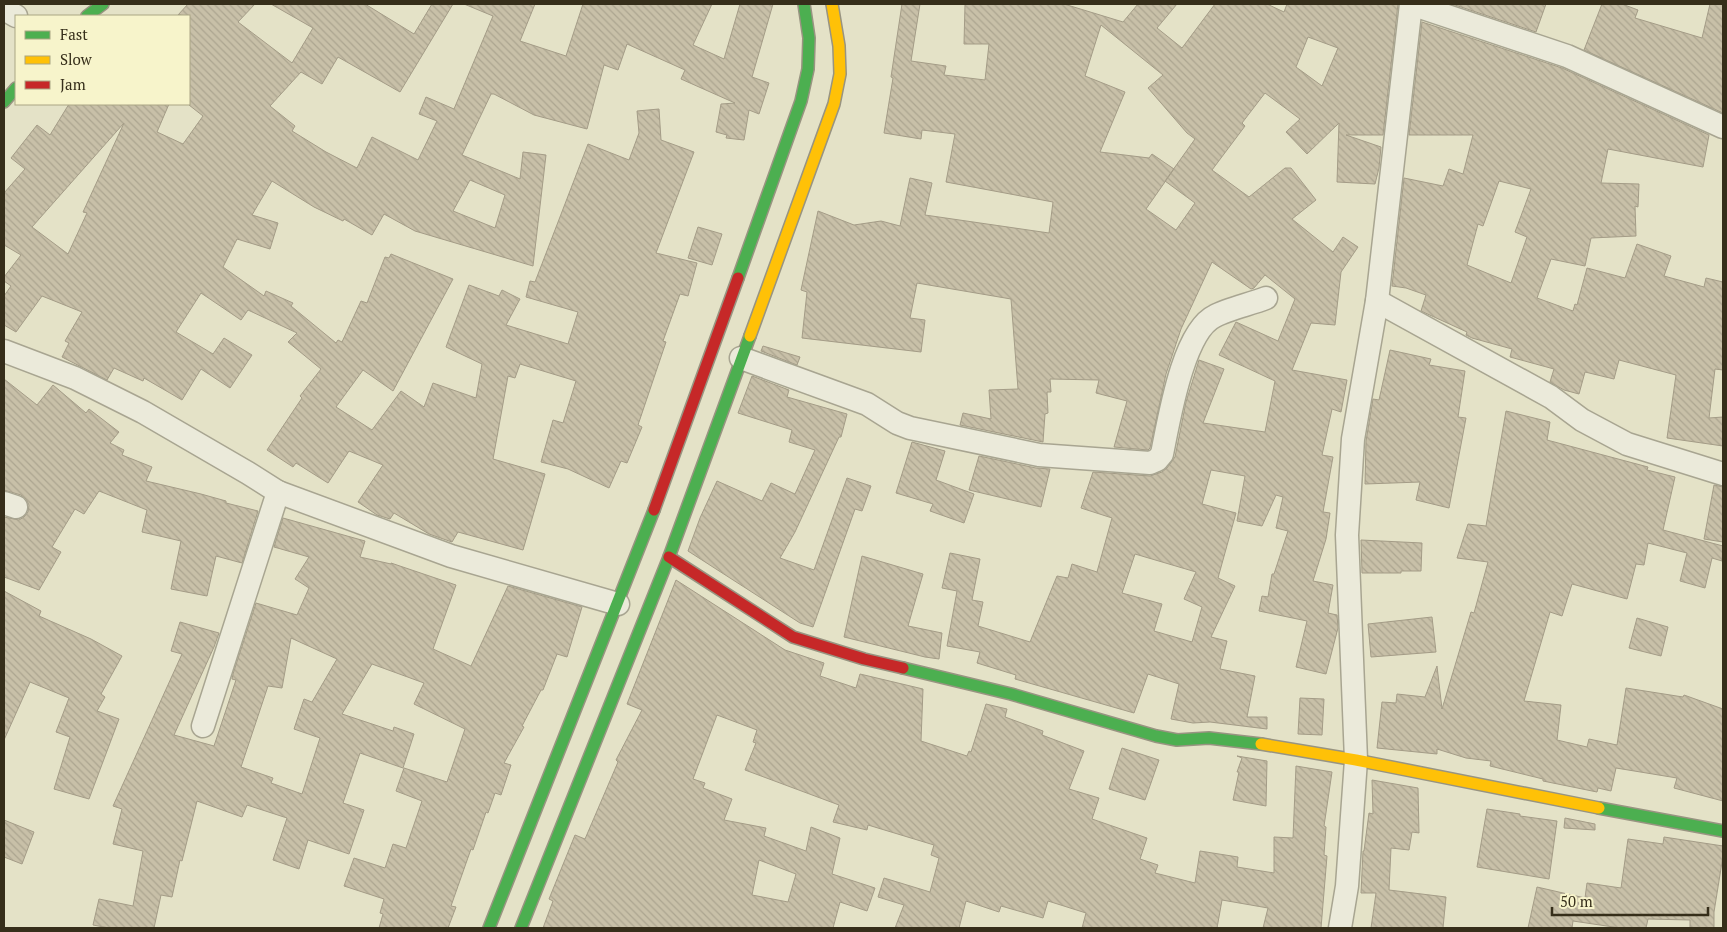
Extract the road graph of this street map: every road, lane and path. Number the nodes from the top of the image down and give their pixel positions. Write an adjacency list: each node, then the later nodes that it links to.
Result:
1 (103, 4): 5 (main road)
2 (804, 4): 13 (main road)
3 (832, 4): 12 (main road)
4 (1412, 4): 8 (street); 10 (street)
5 (89, 15)
6 (15, 89): 7 (main road)
7 (4, 102)
8 (1723, 126)
9 (1266, 298): 12 (street)
10 (1377, 301): 14 (street); 19 (street)
11 (4, 351): 15 (street)
12 (741, 358): 13 (main road)
13 (700, 427): 16 (main road); 17 (main road)
14 (1723, 474)
15 (278, 492): 17 (street); 18 (street)
16 (669, 557): 19 (main road); 22 (main road)
17 (618, 604): 21 (main road)
18 (204, 726)
19 (1356, 760): 20 (main road); 23 (street)
20 (1723, 831)
21 (489, 928)
22 (521, 928)
23 (1340, 928)

